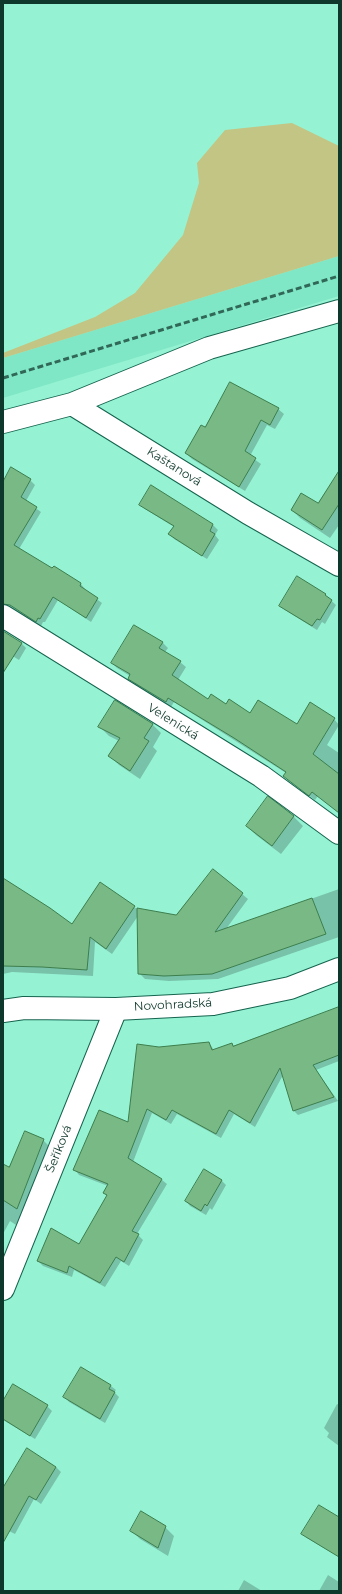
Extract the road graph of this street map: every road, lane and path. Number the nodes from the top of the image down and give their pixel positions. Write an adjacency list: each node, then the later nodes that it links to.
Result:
1 (339, 311): 2 (street)
2 (72, 404): 3 (street); 4 (street, Kaštanová)
3 (3, 422)
4 (339, 565)
5 (3, 616): 6 (street, Velenická)
6 (339, 833)
7 (339, 969): 8 (street, Novohradská)
8 (116, 1009): 9 (street, Novohradská); 10 (street, Šeříková)
9 (3, 1011)
10 (3, 1289)

